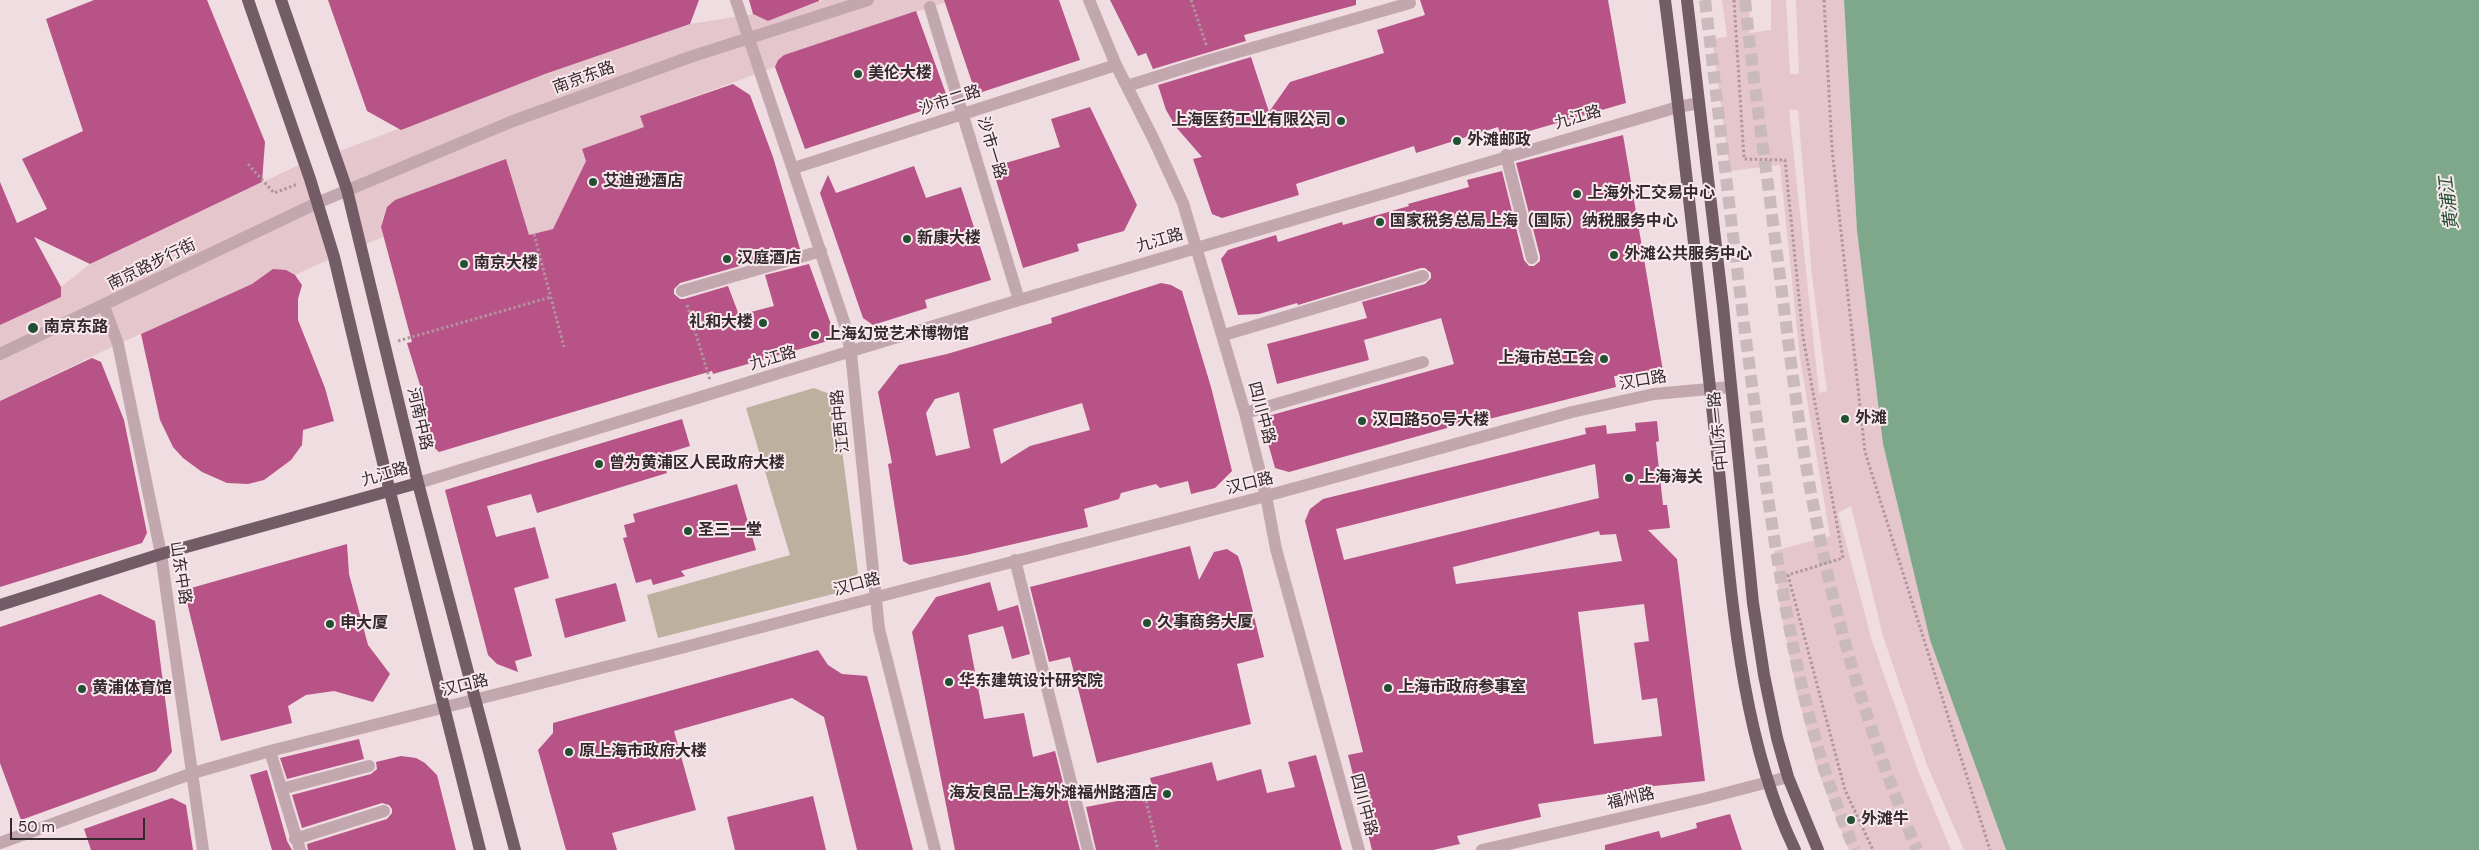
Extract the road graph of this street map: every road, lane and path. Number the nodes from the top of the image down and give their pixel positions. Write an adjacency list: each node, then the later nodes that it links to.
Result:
1 (248, 0): 23 (main road)
2 (281, 0): 24 (main road, 河南中路)
3 (736, 0): 13 (street, 江西中路)
4 (868, 0): 13 (street, 南京东路)
5 (1089, 0): 15 (street, 四川中路)
6 (1191, 0): 14 (path)
7 (1665, 0): 18 (main road, 中山东一路)
8 (1687, 0): 17 (main road, 中山东一路)
9 (1734, 0): 74 (path)
10 (1824, 0): 75 (path)
11 (1410, 3): 14 (street)
12 (930, 7): 19 (street, 沙市一路)
13 (749, 37): 22 (street, 江西中路); 24 (street, 南京东路)
14 (1210, 60): 16 (street)
15 (1116, 65): 16 (street, 四川中路); 19 (street, 沙市二路)
16 (1127, 86): 27 (street, 四川中路)
17 (1699, 103): 18 (street, 九江路); 41 (main road, 中山东一路)
18 (1678, 106): 20 (street, 九江路); 42 (main road, 中山东一路)
19 (963, 113): 22 (street, 沙市二路); 33 (street, 沙市一路)
20 (1506, 155): 27 (street, 九江路); 29 (street)
21 (248, 164): 23 (path)
22 (794, 168): 28 (street, 江西中路)
23 (310, 179): 25 (main road)
24 (347, 190): 25 (street, 南京东路); 36 (main road, 河南中路)
25 (317, 203): 34 (street, 南京路步行街); 46 (main road)
26 (534, 234): 32 (path)
27 (1197, 248): 33 (street, 九江路); 35 (street, 四川中路)
28 (821, 251): 31 (street); 38 (street, 江西中路)
29 (1532, 258)
30 (1423, 276): 35 (street)
31 (682, 291): 43 (path)
32 (551, 297): 36 (path); 37 (path)
33 (1019, 300): 38 (street, 九江路)
34 (104, 306): 39 (street, 南京路步行街); 48 (street, 山东中路)
35 (1224, 335): 44 (street, 四川中路)
36 (385, 344): 45 (main road, 河南中路)
37 (564, 347)
38 (851, 353): 43 (street, 九江路); 50 (street, 江西中路)
39 (0, 354)
40 (1423, 362): 44 (street)
41 (1731, 387): 42 (street, 汉口路); 57 (main road, 中山东一路)
42 (1710, 388): 47 (street, 汉口路); 58 (main road, 中山东一路)
43 (714, 393): 45 (street, 九江路)
44 (1245, 413): 47 (street, 四川中路)
45 (418, 483): 46 (main road, 九江路); 52 (main road, 河南中路)
46 (390, 492): 48 (main road, 九江路); 53 (main road)
47 (1266, 496): 49 (street, 汉口路); 70 (street, 四川中路)
48 (161, 554): 51 (main road, 九江路); 56 (street, 山东中路)
49 (1015, 560): 50 (street, 汉口路); 68 (street)
50 (876, 597): 52 (street, 汉口路); 67 (street, 江西中路)
51 (0, 605)
52 (474, 700): 53 (street, 汉口路); 66 (main road, 河南中路)
53 (445, 708): 54 (street, 汉口路); 65 (main road)
54 (270, 751): 56 (street, 汉口路); 59 (street)
55 (369, 766): 59 (street)
56 (193, 772): 62 (street, 汉口路); 64 (street, 山东中路)
57 (1788, 777): 58 (street, 福州路); 73 (main road, 中山东一路)
58 (1769, 783): 71 (street, 福州路); 72 (main road, 中山东一路)
59 (281, 789): 63 (street)
60 (1146, 801): 69 (path)
61 (384, 811): 63 (street)
62 (0, 843)
63 (298, 844)
64 (203, 850)
65 (480, 850)
66 (515, 850)
67 (935, 850)
68 (1088, 850)
69 (1158, 850)
70 (1359, 850)
71 (1482, 850)
72 (1795, 850)
73 (1818, 850)
74 (1873, 850)
75 (1990, 850)

